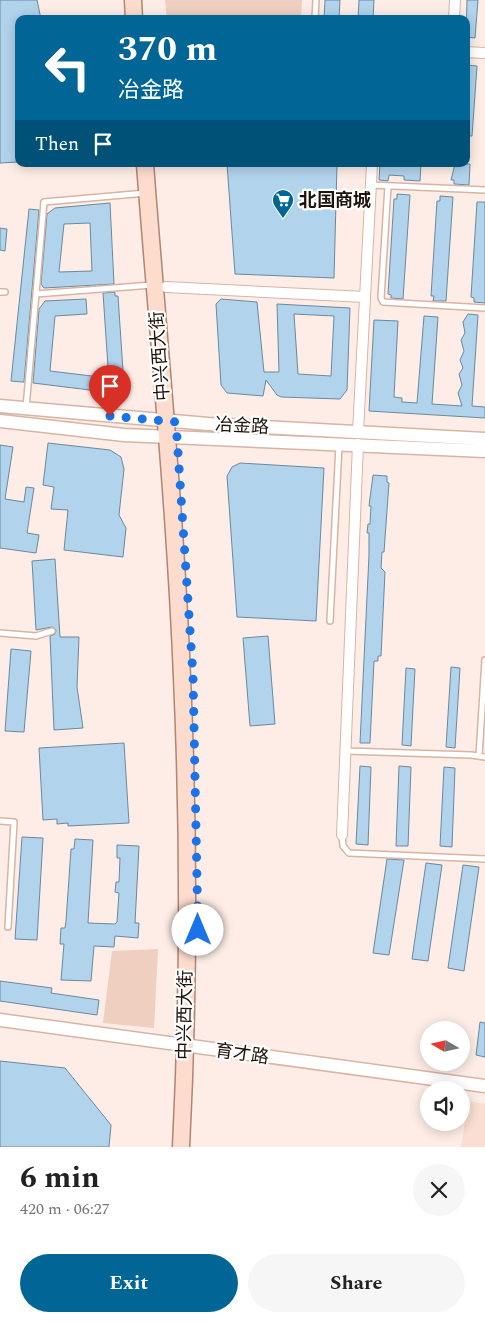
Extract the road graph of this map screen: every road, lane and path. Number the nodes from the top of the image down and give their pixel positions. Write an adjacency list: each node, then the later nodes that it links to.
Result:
1 (133, 0): 5 (main road)
2 (144, 0): 6 (main road)
3 (316, 0): 7 (lane)
4 (455, 0): 8 (street)
5 (134, 15)
6 (146, 15)
7 (315, 15)
8 (454, 15)
9 (470, 52): 10 (street)
10 (485, 53)
11 (145, 167): 17 (main road, 中兴西大街)
12 (157, 167): 18 (main road, 中兴西大街)
13 (372, 167): 14 (street)
14 (370, 185): 15 (lane); 20 (street)
15 (388, 186): 16 (lane); 21 (lane)
16 (485, 190)
17 (148, 193): 18 (main road, 中兴西大街); 19 (lane)
18 (160, 286): 19 (lane); 20 (street); 25 (main road, 中兴西大街)
19 (36, 294): 23 (lane)
20 (365, 297): 26 (street)
21 (485, 308)
22 (0, 406): 23 (street, 冶金路)
23 (26, 409): 25 (street, 冶金路)
24 (0, 421): 25 (street, 冶金路)
25 (171, 429): 26 (street, 冶金路); 28 (street, 冶金路); 41 (main road, 中兴西大街)
26 (358, 438): 27 (street, 冶金路); 28 (street, 冶金路); 29 (street, 冶金路); 34 (street)
27 (485, 439)
28 (339, 443): 30 (lane)
29 (485, 451)
30 (330, 621)
31 (52, 631): 32 (lane)
32 (0, 633)
33 (485, 660): 35 (lane)
34 (346, 750): 35 (lane); 37 (street)
35 (482, 757)
36 (0, 821): 39 (lane)
37 (342, 835): 38 (lane)
38 (485, 859)
39 (8, 927)
40 (0, 1020): 41 (street, 育才路)
41 (190, 1047): 42 (street, 育才路); 43 (main road, 中兴西大街); 44 (main road, 中兴西大街)
42 (485, 1086)
43 (180, 1147)
44 (192, 1147)

